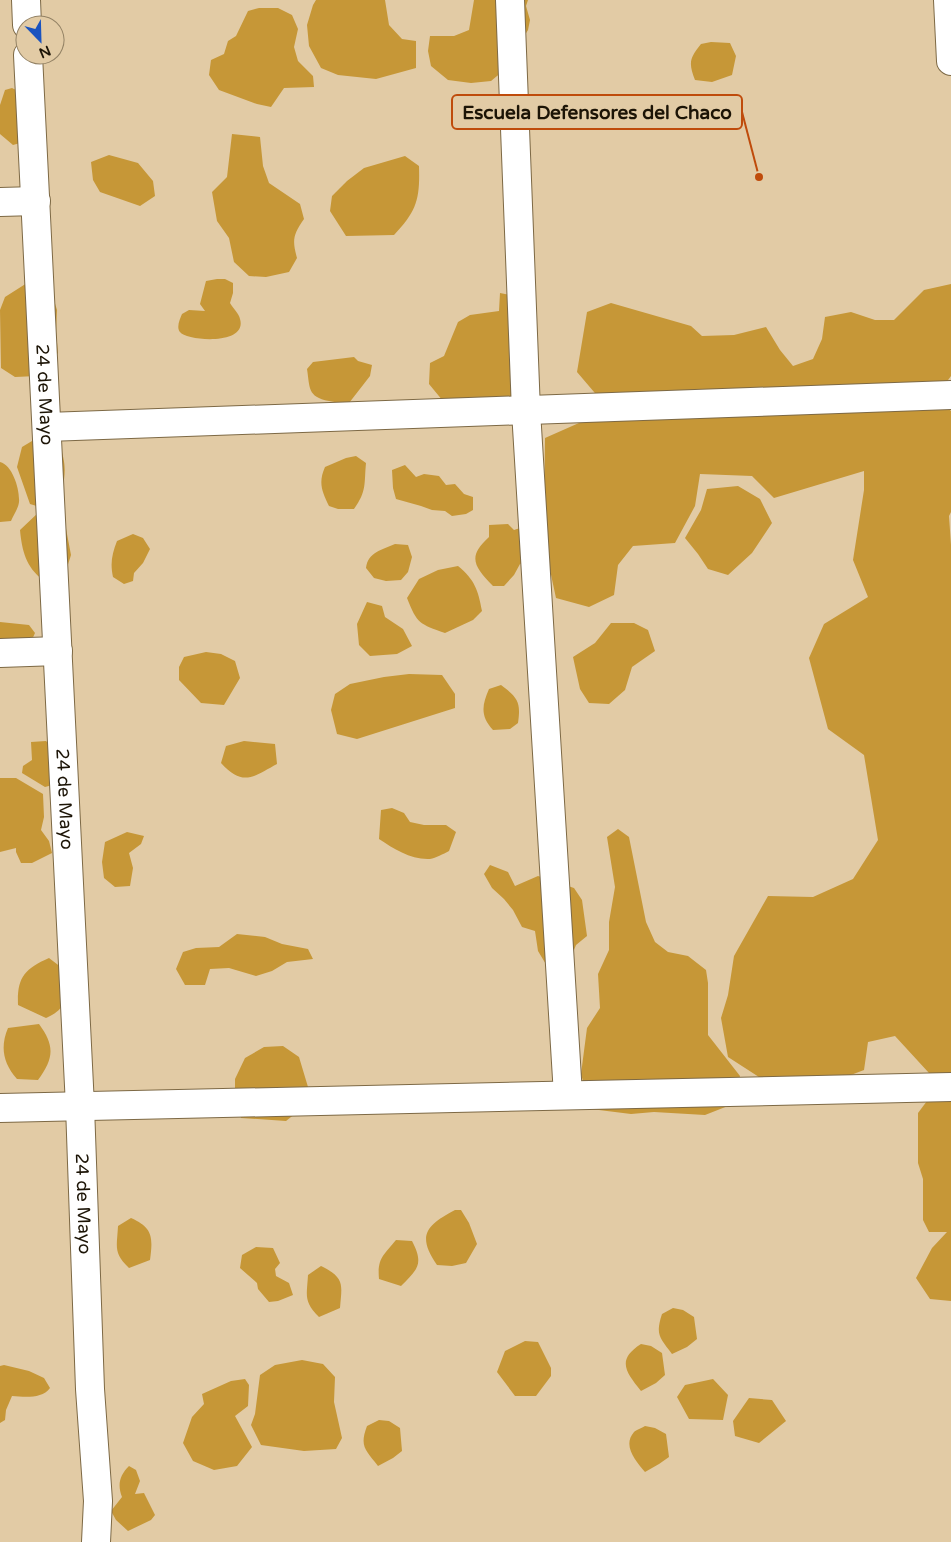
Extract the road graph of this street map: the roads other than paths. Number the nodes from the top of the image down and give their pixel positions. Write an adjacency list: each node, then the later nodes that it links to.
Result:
1 (26, 0): 4 (street)
2 (510, 0): 10 (street)
3 (948, 0): 5 (street)
4 (27, 15)
5 (951, 61)
6 (29, 65): 7 (street, 24 de Mayo)
7 (36, 201): 8 (street); 11 (street, 24 de Mayo)
8 (0, 202)
9 (951, 395): 10 (street)
10 (526, 411): 11 (street); 15 (street)
11 (47, 427): 12 (street, 24 de Mayo)
12 (58, 651): 13 (street); 16 (street, 24 de Mayo)
13 (0, 653)
14 (951, 1086): 15 (street)
15 (568, 1096): 16 (street)
16 (80, 1106): 17 (street); 18 (street, 24 de Mayo)
17 (0, 1108)
18 (96, 1542)

